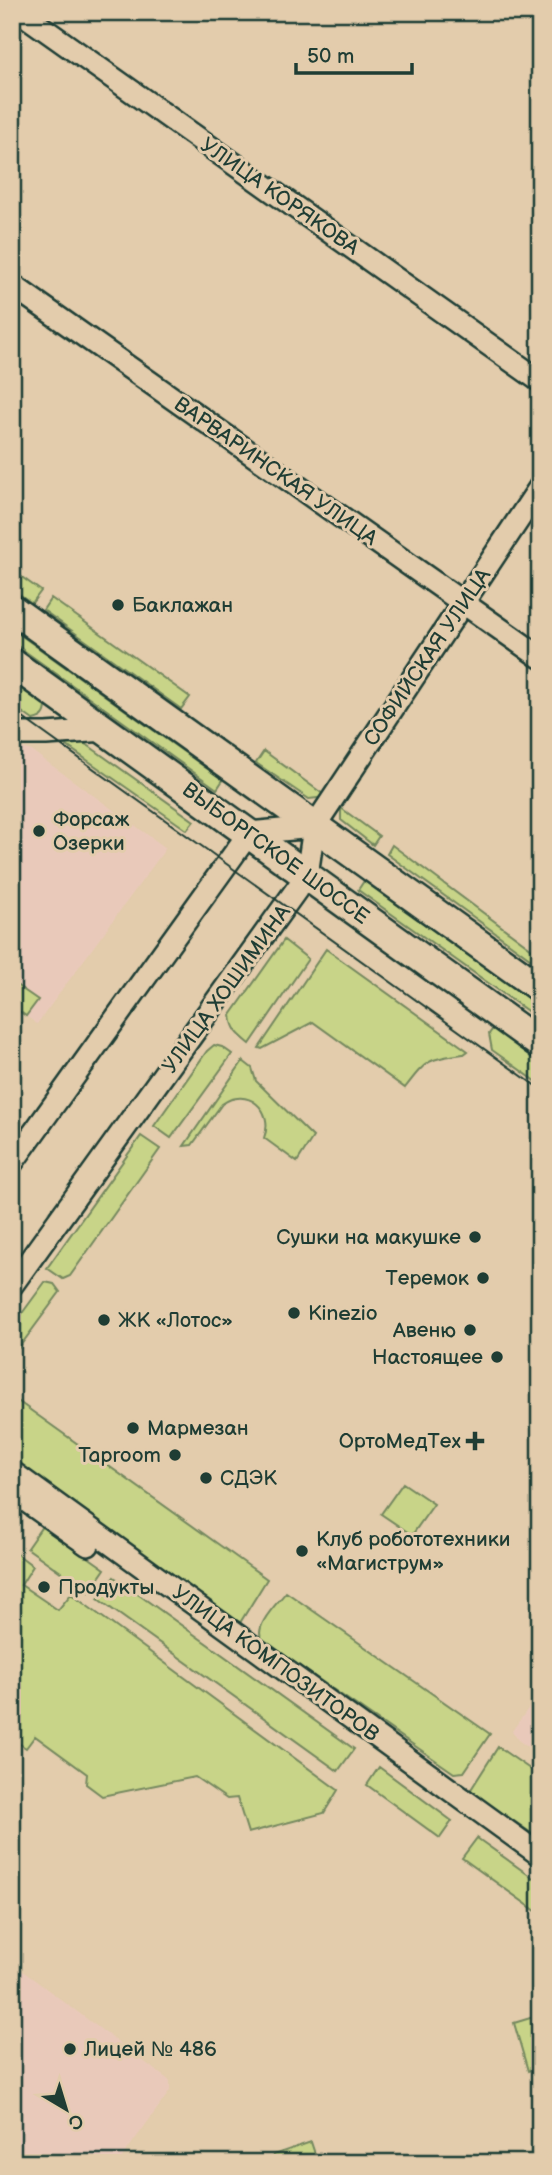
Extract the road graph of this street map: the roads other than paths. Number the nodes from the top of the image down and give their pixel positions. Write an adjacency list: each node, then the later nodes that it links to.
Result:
1 (20, 12): 3 (street, УЛИЦА КОРЯКОВА)
2 (12, 285): 5 (street, ВАРВАРИНСКАЯ УЛИЦА)
3 (540, 381)
4 (540, 487): 5 (street, СОФИЙСКАЯ УЛИЦА)
5 (463, 603): 7 (street, ВАРВАРИНСКАЯ УЛИЦА); 11 (street, СОФИЙСКАЯ УЛИЦА)
6 (12, 609): 11 (main road, ВЫБОРГСКОЕ ШОССЕ)
7 (540, 657)
8 (12, 663): 9 (main road, ВЫБОРГСКОЕ ШОССЕ)
9 (106, 730): 10 (street); 12 (main road, ВЫБОРГСКОЕ ШОССЕ)
10 (12, 734)
11 (314, 827): 12 (street); 13 (street, УЛИЦА ХОШИМИНА); 14 (main road, ВЫБОРГСКОЕ ШОССЕ)
12 (249, 833): 13 (main road, ВЫБОРГСКОЕ ШОССЕ); 16 (street)
13 (307, 875): 15 (main road, ВЫБОРГСКОЕ ШОССЕ); 17 (street, УЛИЦА ХОШИМИНА)
14 (540, 988)
15 (540, 1044)
16 (12, 1163)
17 (12, 1285)
18 (12, 1472): 20 (street, УЛИЦА КОМПОЗИТОРОВ)
19 (12, 1491): 21 (street, УЛИЦА КОМПОЗИТОРОВ)
20 (540, 1855)
21 (540, 1868)

